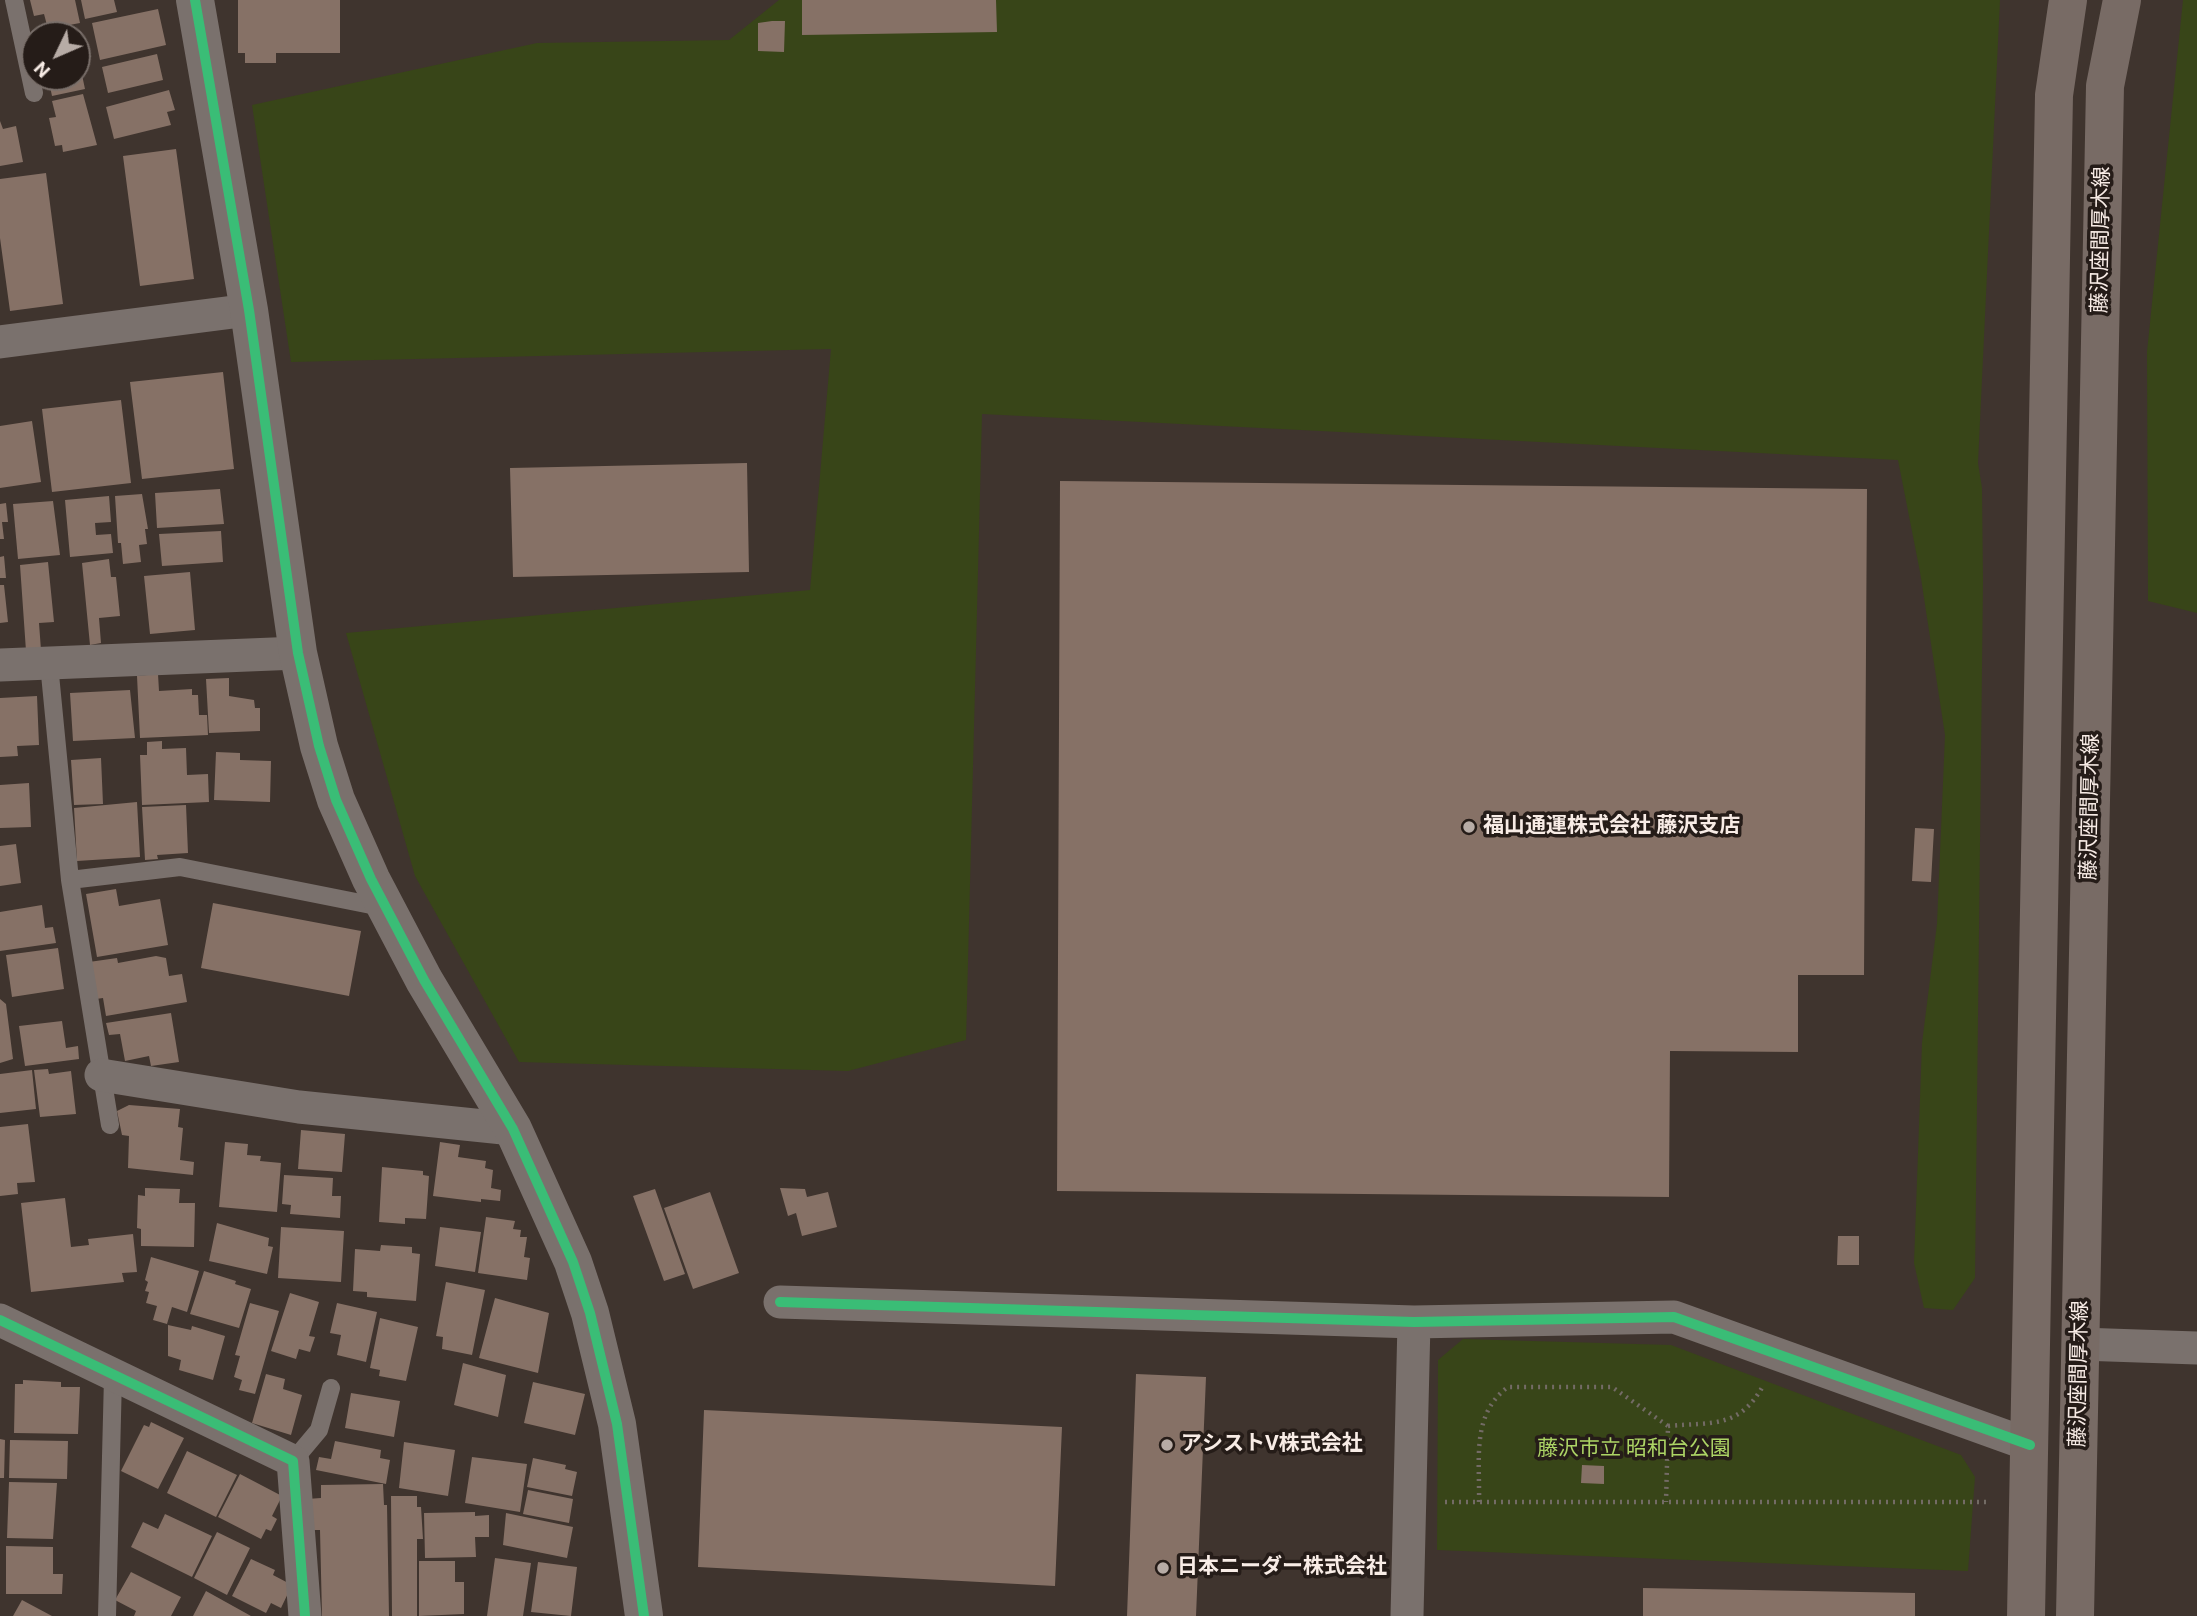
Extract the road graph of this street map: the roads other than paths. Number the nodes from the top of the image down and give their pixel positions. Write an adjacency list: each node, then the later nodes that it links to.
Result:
1 (14, 0): 5 (lane)
2 (195, 0): 6 (street)
3 (2068, 0): 23 (main road)
4 (2122, 0): 19 (main road, 藤沢座間厚木線)
5 (34, 93)
6 (249, 310): 7 (street); 8 (street)
7 (0, 342)
8 (298, 653): 9 (street); 12 (street)
9 (49, 664): 10 (street); 11 (lane)
10 (0, 665)
11 (71, 880): 12 (lane); 13 (lane)
12 (386, 908): 15 (street)
13 (102, 1075): 14 (lane); 15 (street)
14 (110, 1125)
15 (513, 1129): 27 (street)
16 (779, 1302): 18 (street)
17 (0, 1321): 21 (street)
18 (1414, 1322): 23 (street); 28 (street)
19 (2080, 1344): 20 (street); 30 (main road, 藤沢座間厚木線)
20 (2197, 1348)
21 (113, 1377): 24 (street); 25 (lane)
22 (331, 1388): 24 (lane)
23 (2030, 1445): 29 (main road)
24 (293, 1461): 26 (street)
25 (107, 1616)
26 (305, 1616)
27 (644, 1616)
28 (1407, 1616)
29 (2026, 1616)
30 (2075, 1616)

